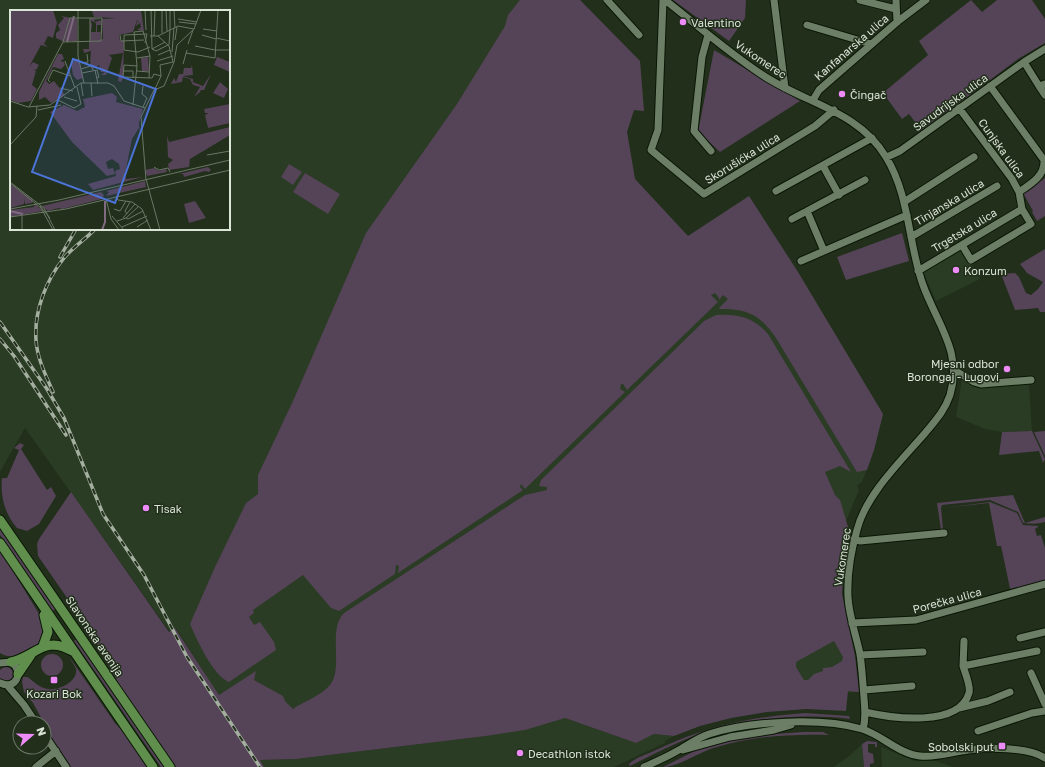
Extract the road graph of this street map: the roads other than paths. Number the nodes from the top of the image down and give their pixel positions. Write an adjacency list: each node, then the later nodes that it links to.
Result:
1 (664, 0): 11 (street, Vukomerec); 21 (street, Skorušićka ulica)
2 (774, 0): 17 (street)
3 (860, 0): 7 (street)
4 (896, 0): 7 (street)
5 (926, 0): 8 (street, Kanfanarska ulica)
6 (613, 2): 10 (street)
7 (896, 9): 8 (street)
8 (897, 22): 12 (street, Kanfanarska ulica)
9 (807, 25): 12 (street)
10 (639, 35)
11 (708, 35): 17 (street, Vukomerec); 23 (street)
12 (871, 44): 19 (street, Kanfanarska ulica)
13 (1045, 49): 14 (street, Savudrijska ulica)
14 (1024, 62): 15 (street); 16 (street, Savudrijska ulica)
15 (1042, 85): 18 (street)
16 (990, 86): 20 (street, Savudrijska ulica); 30 (street)
17 (785, 88): 19 (street, Vukomerec)
18 (1045, 95)
19 (813, 100): 21 (street, Vukomerec)
20 (959, 108): 24 (street, Savudrijska ulica); 30 (street, Cunjska ulica)
21 (834, 110): 22 (street, Vukomerec)
22 (872, 138): 24 (street, Vukomerec); 26 (street)
23 (711, 151)
24 (886, 157): 32 (street, Vukomerec)
25 (974, 157): 32 (street)
26 (823, 166): 29 (street); 31 (street)
27 (865, 180): 31 (street)
28 (998, 186): 37 (street, Tinjanska ulica)
29 (776, 191)
30 (1019, 192): 33 (street, Cunjska ulica)
31 (839, 194): 34 (street)
32 (904, 202): 35 (street, Vukomerec)
33 (1022, 209): 38 (street, Trgetska ulica); 38 (street, Cunjska ulica)
34 (807, 211): 36 (street); 39 (street)
35 (907, 215): 37 (street, Vukomerec); 39 (street)
36 (792, 219)
37 (911, 237): 41 (street, Vukomerec)
38 (962, 245): 41 (street, Trgetska ulica)
39 (824, 251): 40 (street)
40 (801, 261)
41 (918, 271): 42 (street, Vukomerec)
42 (954, 370): 43 (street); 46 (street, Vukomerec)
43 (1032, 380)
44 (0, 520): 82 (main road, Slavonska avenija)
45 (944, 533): 46 (street)
46 (854, 539): 50 (street, Vukomerec)
47 (0, 543): 49 (main road)
48 (1045, 584): 50 (street, Porečka ulica)
49 (37, 598): 54 (main road); 56 (main road)
50 (852, 623): 59 (street, Vukomerec)
51 (1045, 632): 52 (street)
52 (1020, 638)
53 (964, 641): 61 (street)
54 (43, 646): 56 (main road); 58 (main road)
55 (1038, 651): 61 (street)
56 (73, 652): 81 (main road)
57 (923, 652): 59 (street)
58 (32, 654): 60 (main road); 63 (main road)
59 (860, 655): 66 (street, Vukomerec)
60 (4, 661): 63 (street)
61 (963, 666): 70 (street)
62 (1031, 673): 68 (street)
63 (18, 676): 64 (street); 69 (street)
64 (2, 685): 69 (street)
65 (912, 686): 66 (street)
66 (864, 690): 72 (street, Vukomerec)
67 (1010, 692): 70 (street)
68 (1045, 704)
69 (24, 705): 73 (street)
70 (959, 708): 72 (street)
71 (1045, 710): 75 (street)
72 (865, 712): 74 (street, Vukomerec)
73 (31, 715)
74 (864, 730): 78 (street); 83 (street)
75 (978, 731)
76 (52, 745): 77 (street)
77 (56, 751): 79 (street); 80 (street)
78 (1045, 757)
79 (36, 767)
80 (66, 767)
81 (153, 767)
82 (170, 767)
83 (644, 767)

